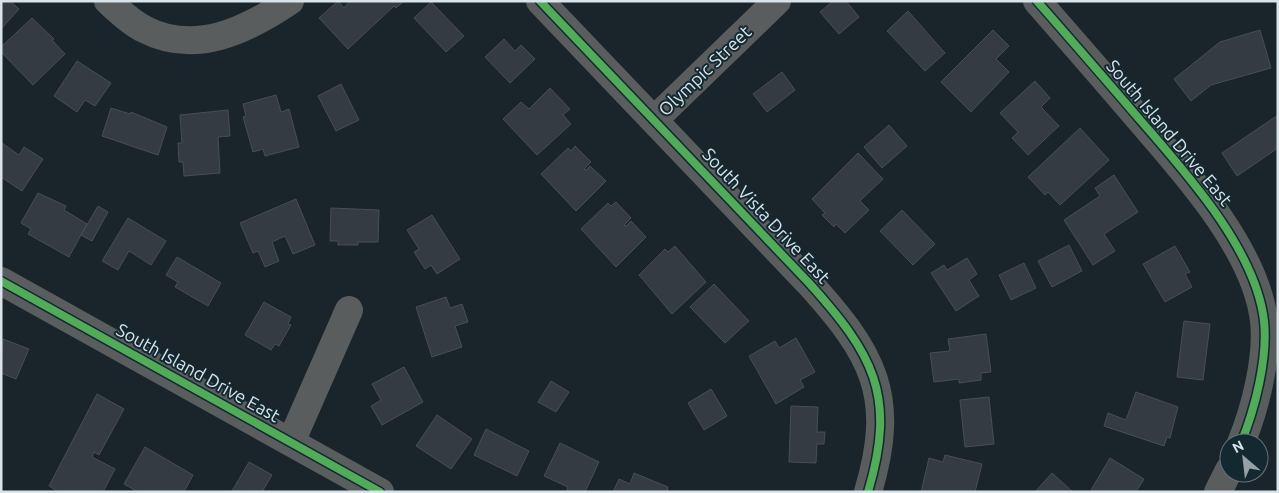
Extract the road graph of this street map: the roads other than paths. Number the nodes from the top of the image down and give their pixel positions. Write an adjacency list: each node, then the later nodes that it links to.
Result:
1 (108, 1): 2 (street)
2 (290, 1)
3 (540, 1): 6 (street, South Vista Drive East)
4 (777, 1): 6 (street, Olympic Street)
5 (1037, 1): 9 (street, South Island Drive East)
6 (654, 120): 12 (street, South Vista Drive East)
7 (1, 281): 10 (street, South Island Drive East)
8 (349, 310): 10 (street)
9 (1244, 433)
10 (291, 442): 11 (street, South Island Drive East)
11 (380, 492)
12 (868, 492)

